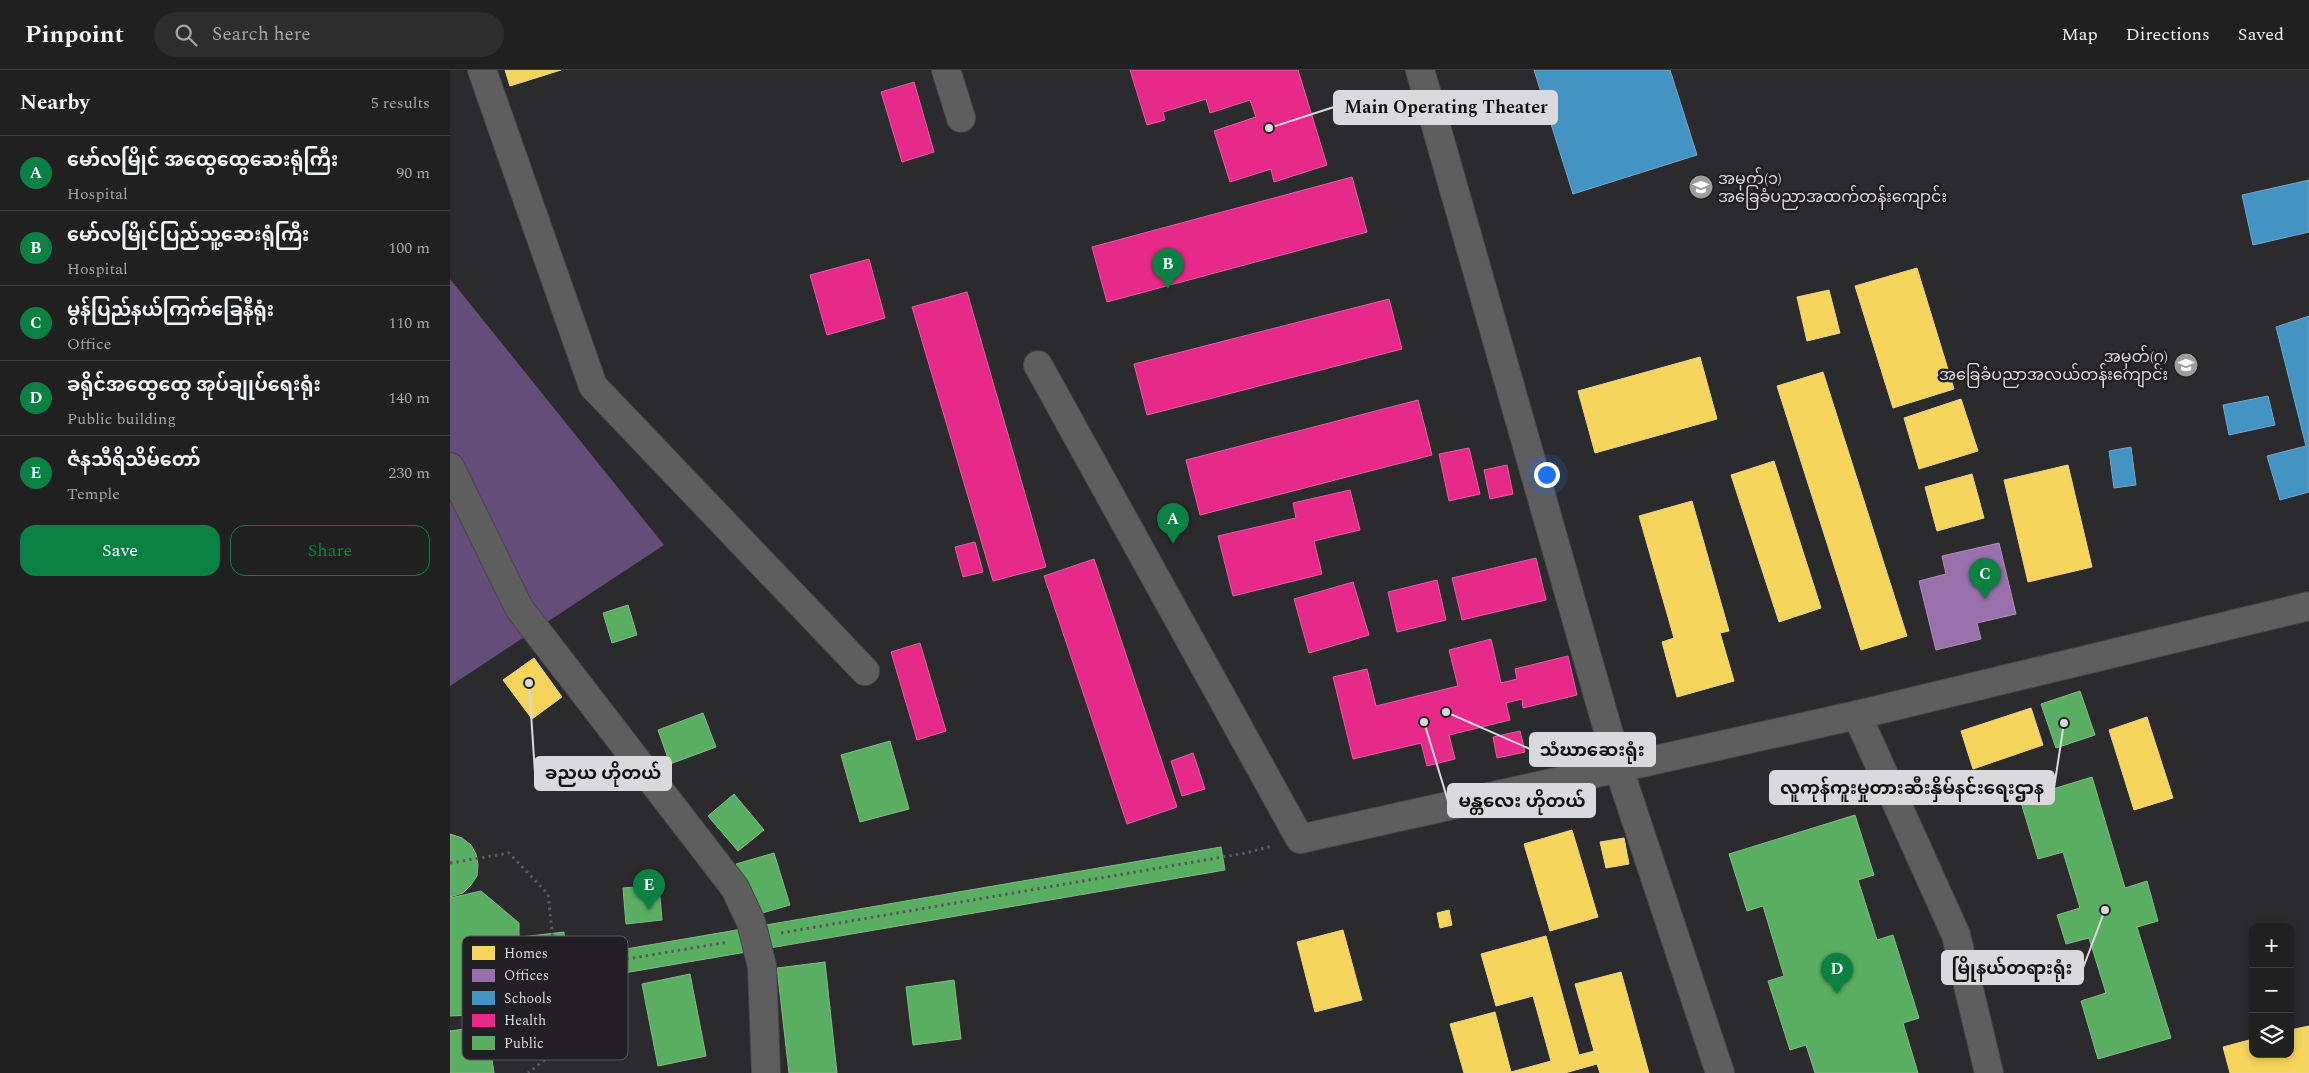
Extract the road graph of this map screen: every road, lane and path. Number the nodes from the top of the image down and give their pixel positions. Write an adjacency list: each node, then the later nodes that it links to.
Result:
1 (482, 70): 8 (street)
2 (946, 70): 4 (street)
3 (1420, 70): 10 (street)
4 (961, 118)
5 (1038, 365): 11 (street)
6 (450, 468): 14 (street)
7 (2309, 606): 9 (street)
8 (865, 671)
9 (1857, 715): 10 (street); 20 (street)
10 (1619, 769): 11 (street); 19 (street)
11 (1300, 839): 14 (path)
12 (450, 863): 13 (path)
13 (552, 936)
14 (754, 937): 15 (path); 18 (street)
15 (628, 959)
16 (545, 1060): 17 (path)
17 (528, 1073)
18 (766, 1073)
19 (1720, 1073)
20 (1989, 1073)

